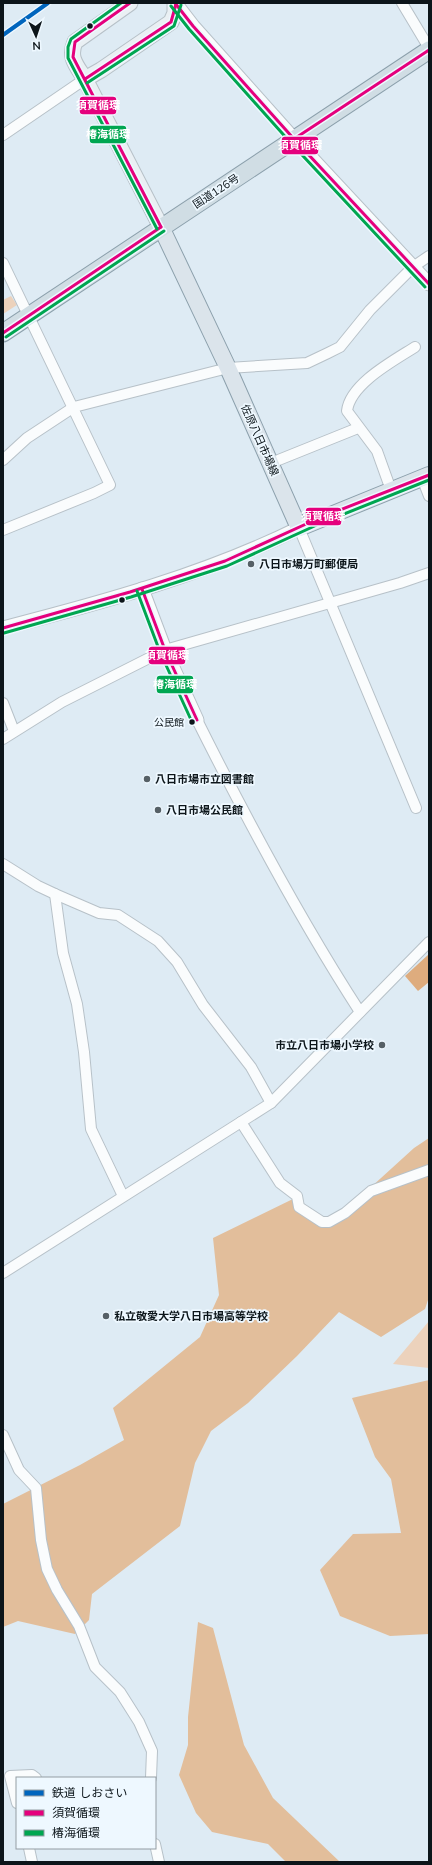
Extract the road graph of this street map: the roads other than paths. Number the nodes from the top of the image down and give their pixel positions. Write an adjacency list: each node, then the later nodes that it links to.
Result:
1 (130, 3): 7 (main road)
2 (402, 3): 6 (street)
3 (176, 4): 4 (main road); 5 (street)
4 (171, 22): 5 (street); 7 (main road)
5 (193, 26): 9 (street)
6 (429, 49): 9 (highway, 国道126号)
7 (85, 79): 8 (street); 10 (main road)
8 (3, 135)
9 (294, 139): 10 (highway, 国道126号); 13 (street)
10 (161, 227): 15 (highway, 国道126号); 18 (main road, 佐原八日市場線)
11 (429, 256): 13 (street)
12 (3, 263): 15 (street)
13 (413, 267): 14 (street); 18 (street)
14 (429, 284)
15 (29, 316): 16 (highway, 国道126号); 19 (street)
16 (3, 333)
17 (415, 347): 20 (street)
18 (228, 368): 19 (street); 22 (main road, 佐原八日市場線)
19 (74, 407): 21 (street); 27 (street)
20 (358, 428): 22 (street); 24 (street)
21 (3, 460)
22 (271, 464): 26 (main road, 佐原八日市場線)
23 (426, 476): 24 (main road); 25 (street)
24 (391, 490): 26 (main road)
25 (429, 496)
26 (299, 528): 29 (street); 30 (street)
27 (3, 530)
28 (429, 573): 30 (street)
29 (142, 589): 31 (street); 32 (street)
30 (329, 602): 32 (street); 37 (street)
31 (3, 628)
32 (165, 650): 34 (street); 35 (street)
33 (3, 703): 35 (street)
34 (196, 720): 41 (street)
35 (14, 731): 36 (street)
36 (3, 739)
37 (416, 808)
38 (3, 864): 39 (street)
39 (55, 894): 42 (street); 45 (street)
40 (429, 942): 41 (street)
41 (360, 1012): 42 (street)
42 (271, 1103): 43 (street)
43 (241, 1122): 44 (street); 45 (street)
44 (429, 1170)
45 (123, 1196): 46 (street)
46 (3, 1273)
47 (3, 1435): 49 (street)
48 (35, 1777): 50 (street)
49 (152, 1777)
50 (16, 1799)
51 (156, 1848): 54 (street)
52 (29, 1849): 53 (street)
53 (32, 1862)
54 (159, 1862)

